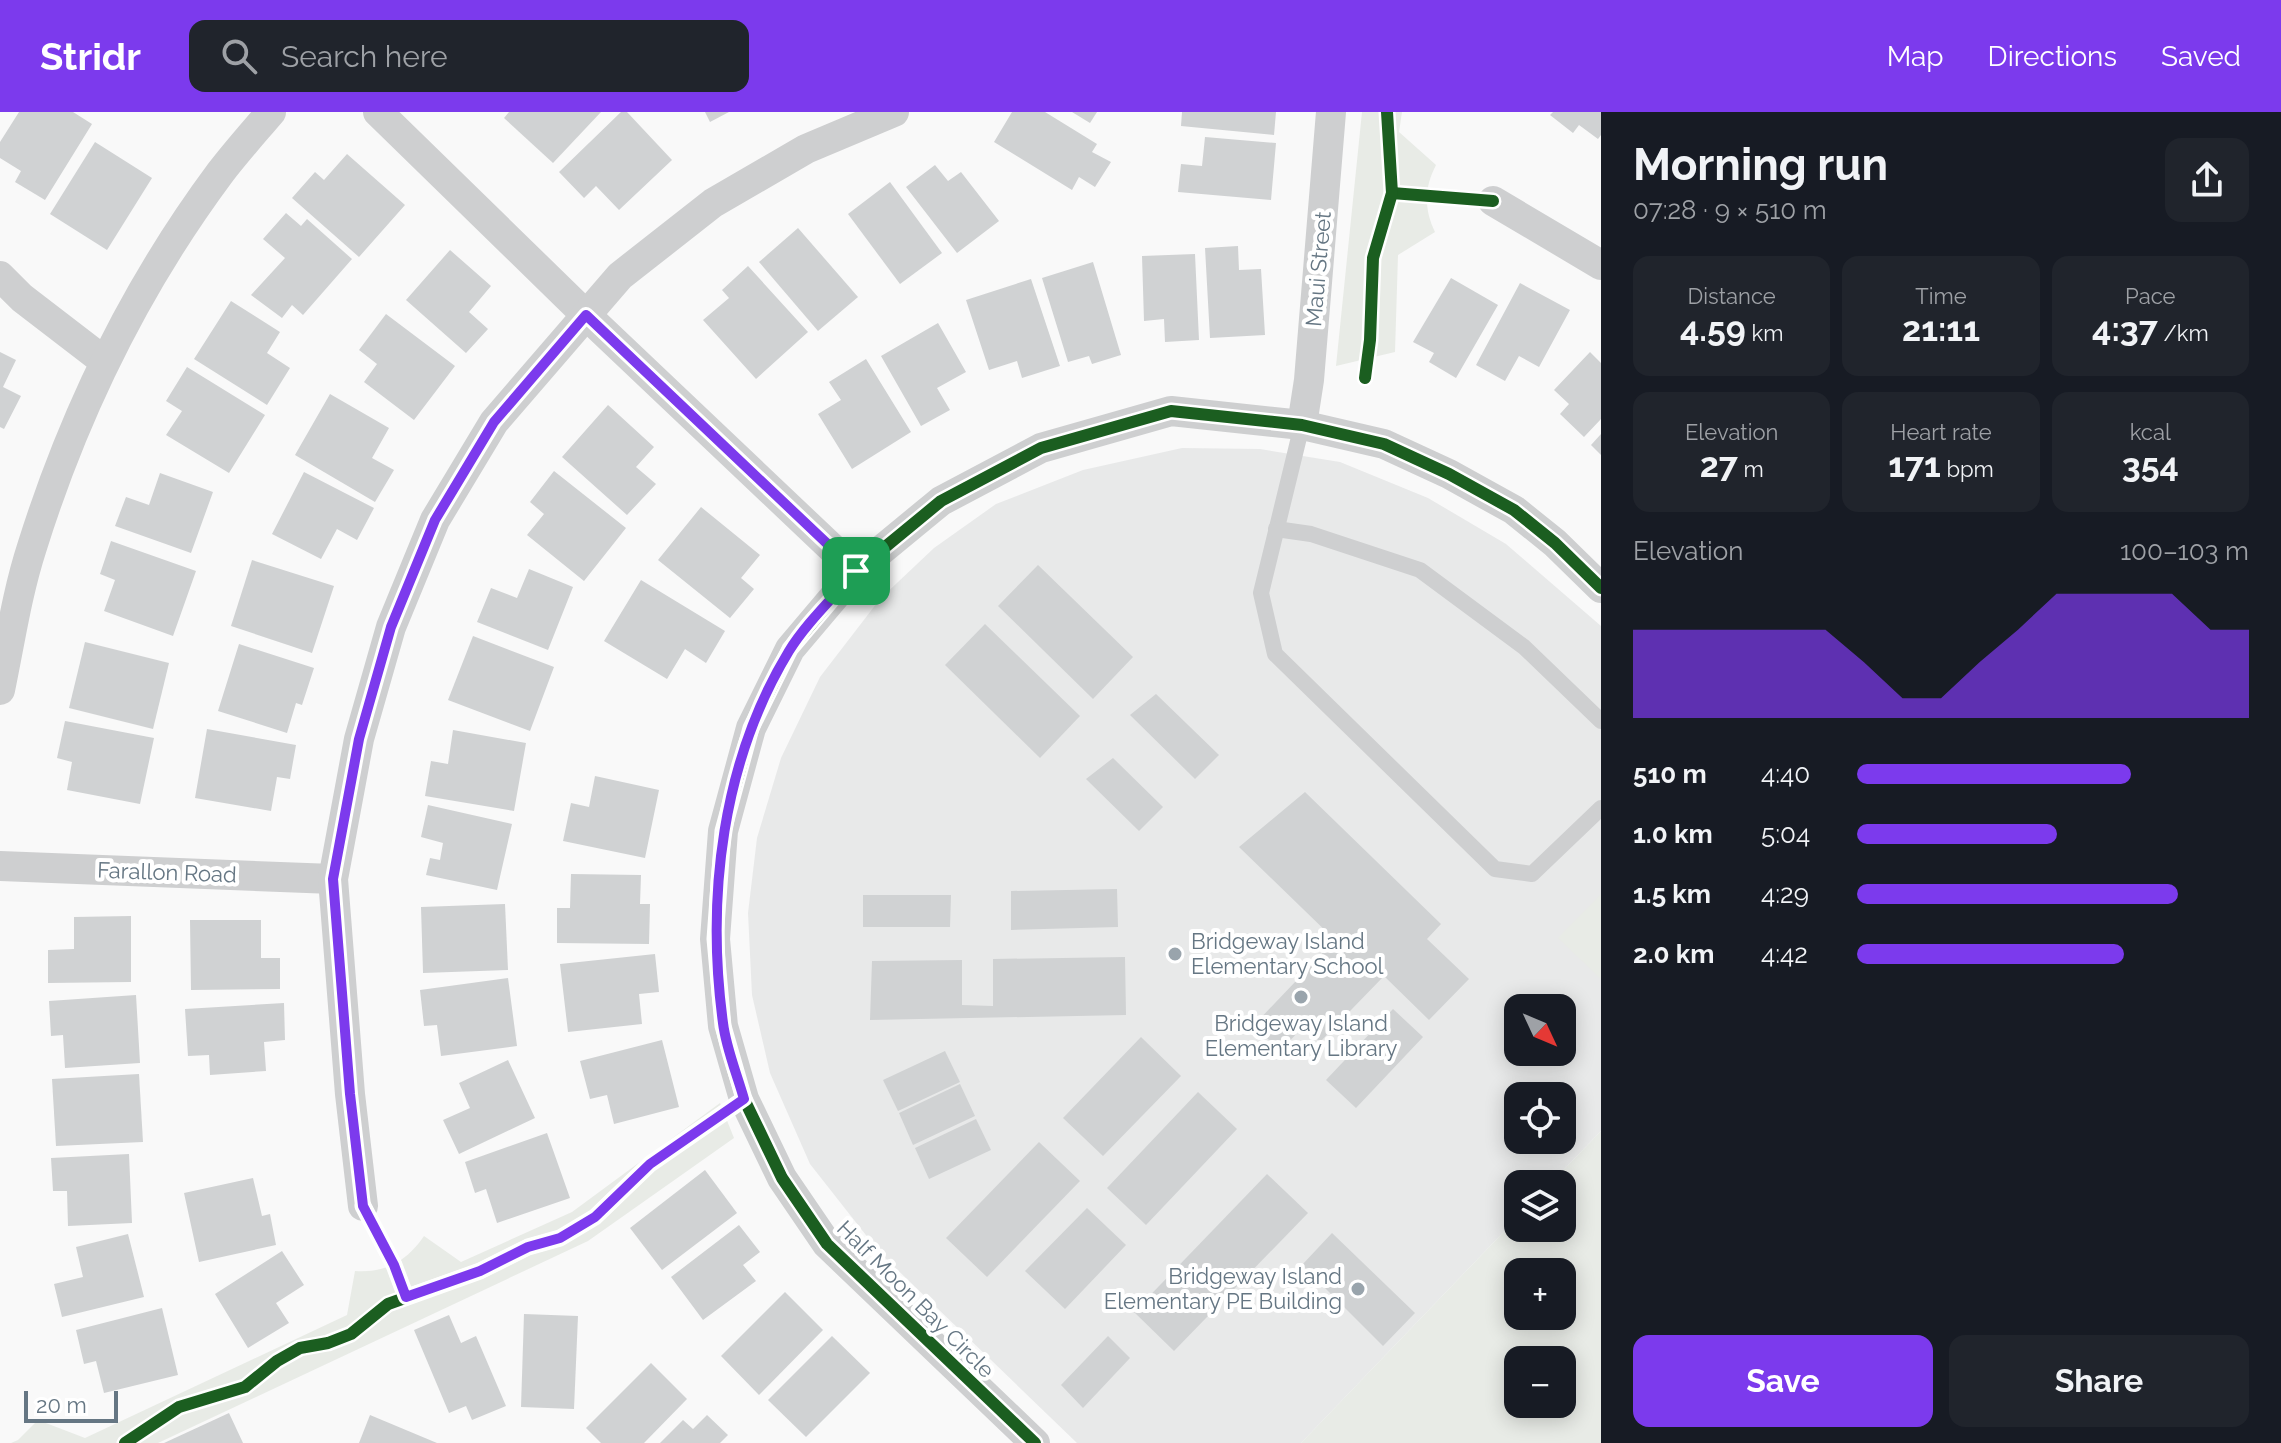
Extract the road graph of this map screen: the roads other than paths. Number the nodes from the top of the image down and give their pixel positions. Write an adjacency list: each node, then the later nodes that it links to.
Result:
1 (271, 112): 9 (street)
2 (378, 112): 8 (street)
3 (894, 112): 8 (street)
4 (1331, 112): 10 (street, Maui Street)
5 (1493, 201): 6 (street)
6 (1601, 265)
7 (0, 276): 9 (street)
8 (586, 315): 12 (street); 18 (street)
9 (104, 361): 14 (street)
10 (1302, 425): 11 (lane); 12 (street, Half Moon Bay Circle); 13 (street, Half Moon Bay Circle)
11 (1276, 529): 15 (lane); 16 (lane)
12 (856, 571): 20 (street, Half Moon Bay Circle)
13 (1601, 588)
14 (0, 690)
15 (1601, 721)
16 (1601, 808)
17 (0, 866): 18 (street, Farallon Road)
18 (333, 879): 19 (street)
19 (363, 1206)
20 (1035, 1443)

